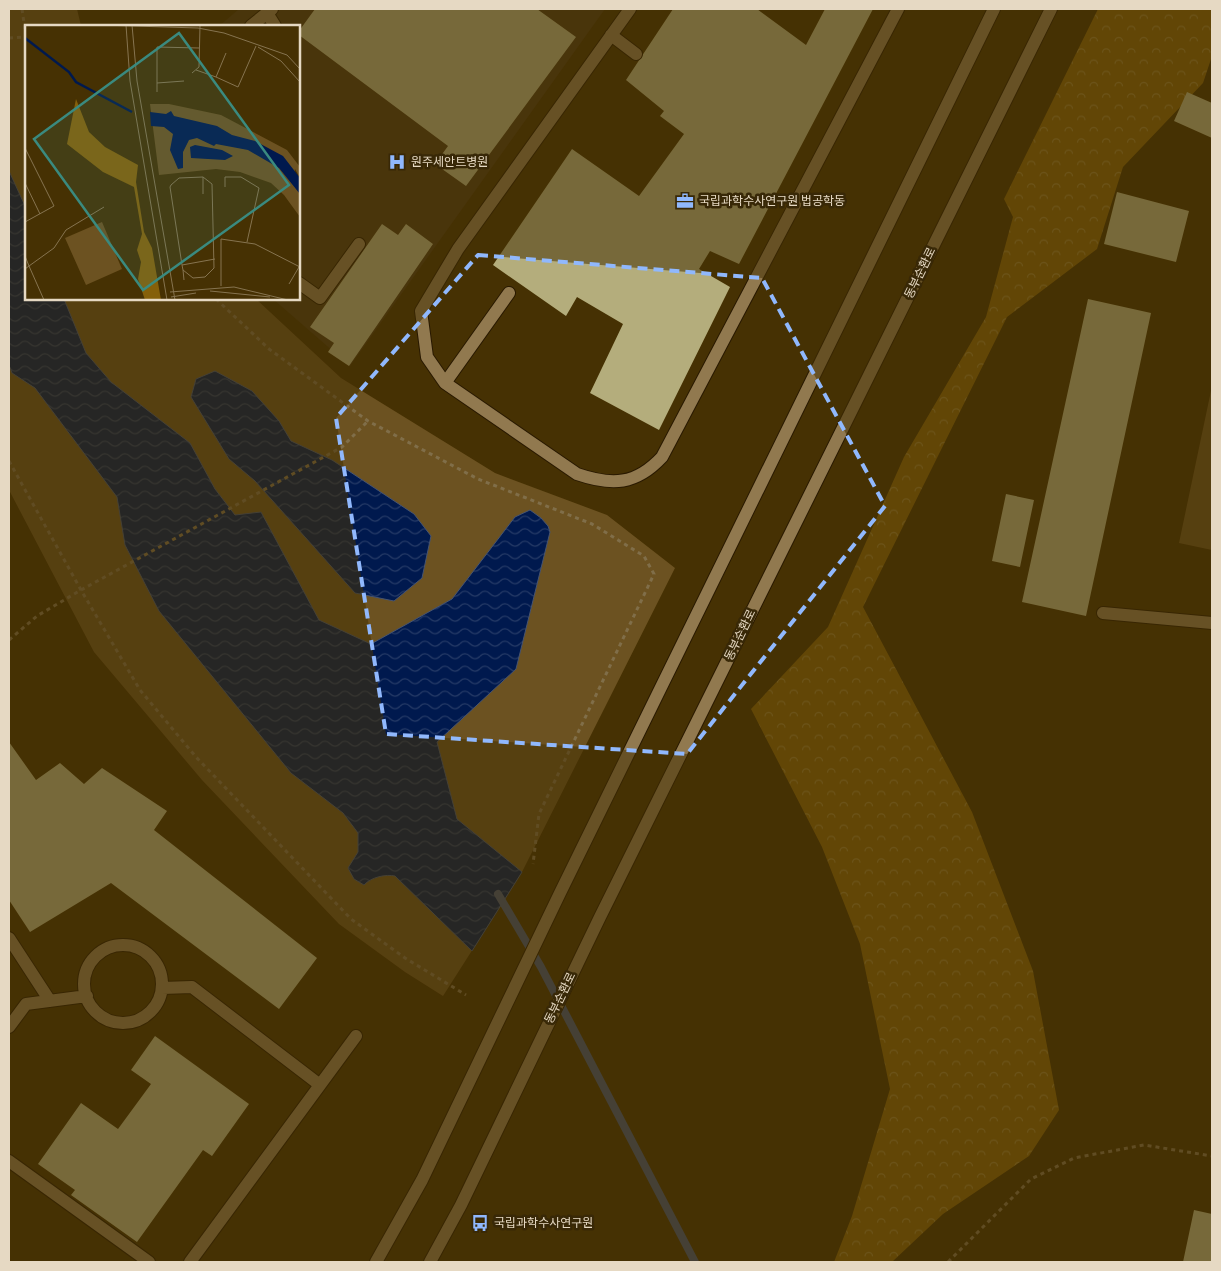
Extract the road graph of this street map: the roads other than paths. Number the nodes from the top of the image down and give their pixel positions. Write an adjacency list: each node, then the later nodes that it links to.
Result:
1 (630, 9): 8 (street)
2 (898, 9): 13 (street)
3 (994, 9): 26 (street)
4 (1051, 9): 27 (street, 동부순환로)
5 (270, 11): 6 (street); 7 (street)
6 (252, 25)
7 (275, 25)
8 (611, 35): 9 (street); 13 (street)
9 (636, 54)
10 (359, 244): 11 (street)
11 (300, 284)
12 (508, 294): 13 (street)
13 (445, 384)
14 (1103, 613): 15 (street)
15 (1212, 623)
16 (9, 938): 19 (street)
17 (162, 988): 18 (street); 18 (street); 22 (street)
18 (87, 996): 19 (street)
19 (50, 1001): 20 (street)
20 (9, 1027)
21 (356, 1036): 22 (street)
22 (320, 1085): 25 (street)
23 (9, 1160): 24 (street)
24 (149, 1262)
25 (190, 1262)
26 (376, 1262)
27 (430, 1262)

